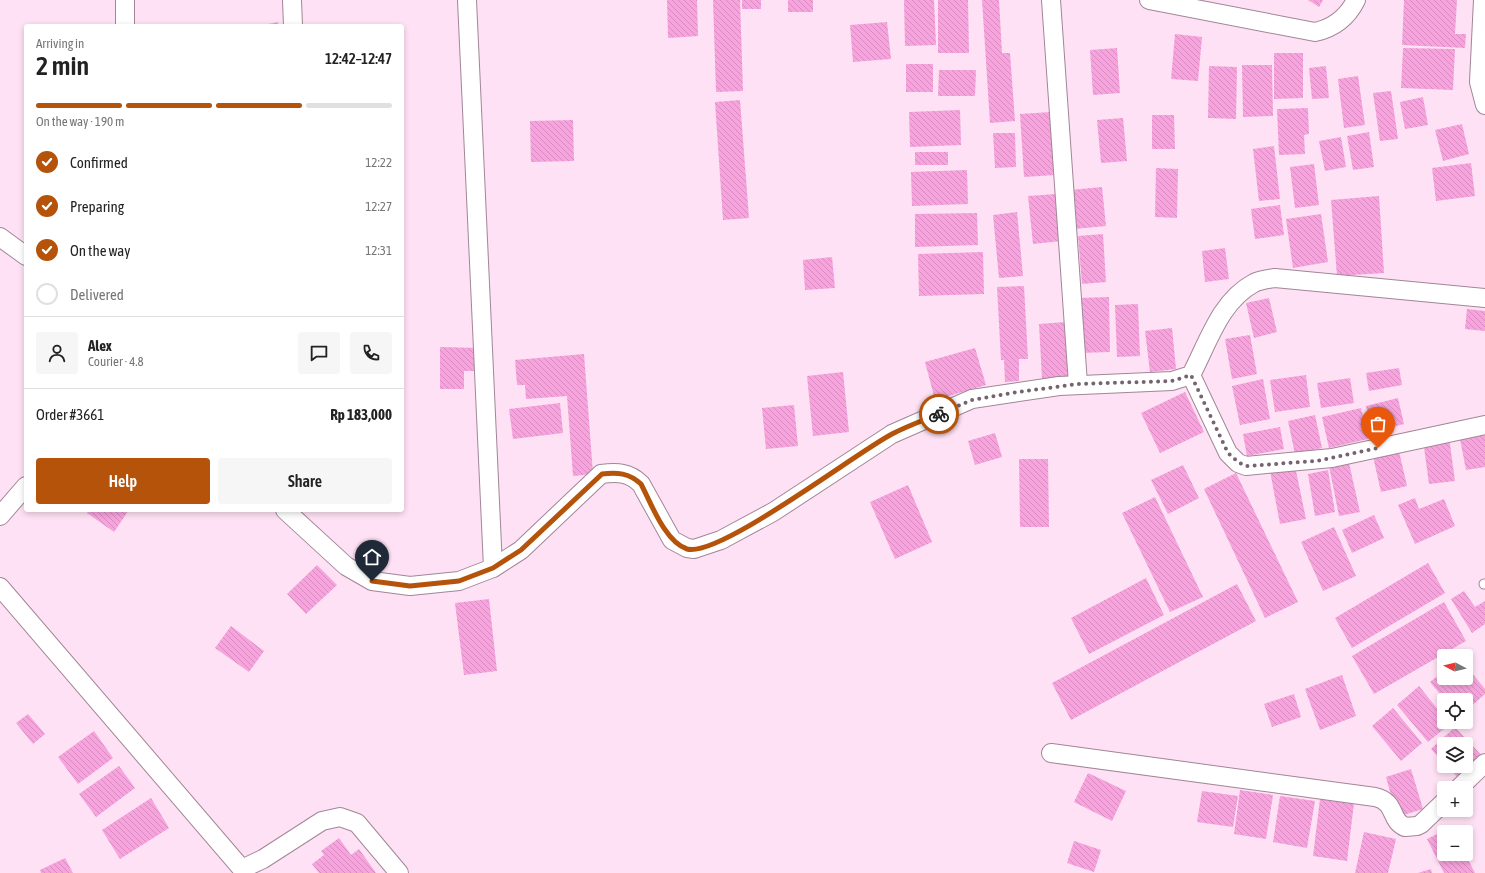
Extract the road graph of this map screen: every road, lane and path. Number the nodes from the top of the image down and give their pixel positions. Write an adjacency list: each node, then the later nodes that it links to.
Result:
1 (125, 0): 8 (street)
2 (292, 0): 9 (street)
3 (467, 0): 20 (street)
4 (1050, 0): 15 (street)
5 (1149, 0): 6 (street)
6 (1356, 0)
7 (1483, 0): 10 (street)
8 (125, 24)
9 (293, 24)
10 (1485, 105)
11 (0, 237): 12 (street)
12 (24, 255)
13 (1485, 298): 14 (street)
14 (1191, 375): 15 (street); 16 (street)
15 (1078, 384): 20 (street)
16 (1485, 425)
17 (24, 488): 19 (street)
18 (288, 512): 20 (street)
19 (0, 516)
20 (493, 568)
21 (0, 587): 26 (street)
22 (1051, 753): 25 (street)
23 (1485, 763): 24 (street)
24 (1466, 781)
25 (1437, 809)
26 (239, 871): 27 (street)
27 (399, 873)

